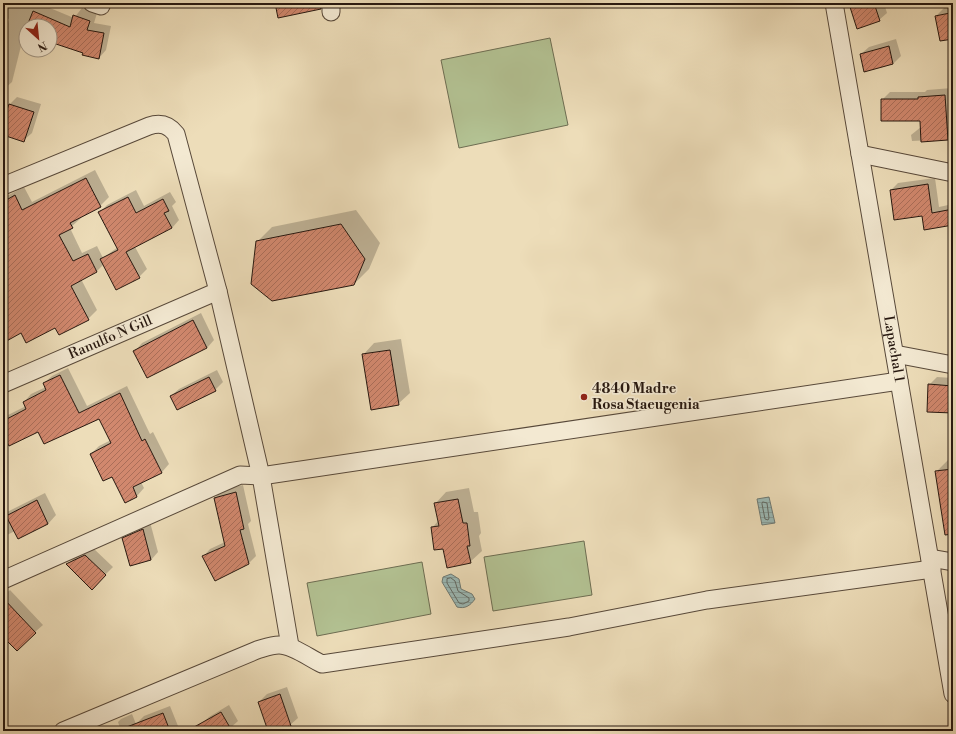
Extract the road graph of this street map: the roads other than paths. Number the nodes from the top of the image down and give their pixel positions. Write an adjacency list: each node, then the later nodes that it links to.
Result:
1 (834, 3): 2 (street, Lapachal 1)
2 (860, 154): 3 (street); 6 (street, Lapachal 1)
3 (953, 173)
4 (3, 186): 5 (street)
5 (218, 291): 9 (street, Ranulfo N Gill); 10 (street)
6 (894, 354): 7 (street); 8 (street, Lapachal 1)
7 (953, 365)
8 (899, 381): 10 (street); 12 (street, Lapachal 1)
9 (3, 384)
10 (261, 476): 13 (street); 14 (street)
11 (953, 562): 12 (street)
12 (931, 564): 14 (street); 15 (street, Lapachal 1)
13 (3, 580)
14 (290, 646): 16 (street)
15 (953, 694)
16 (63, 731)

